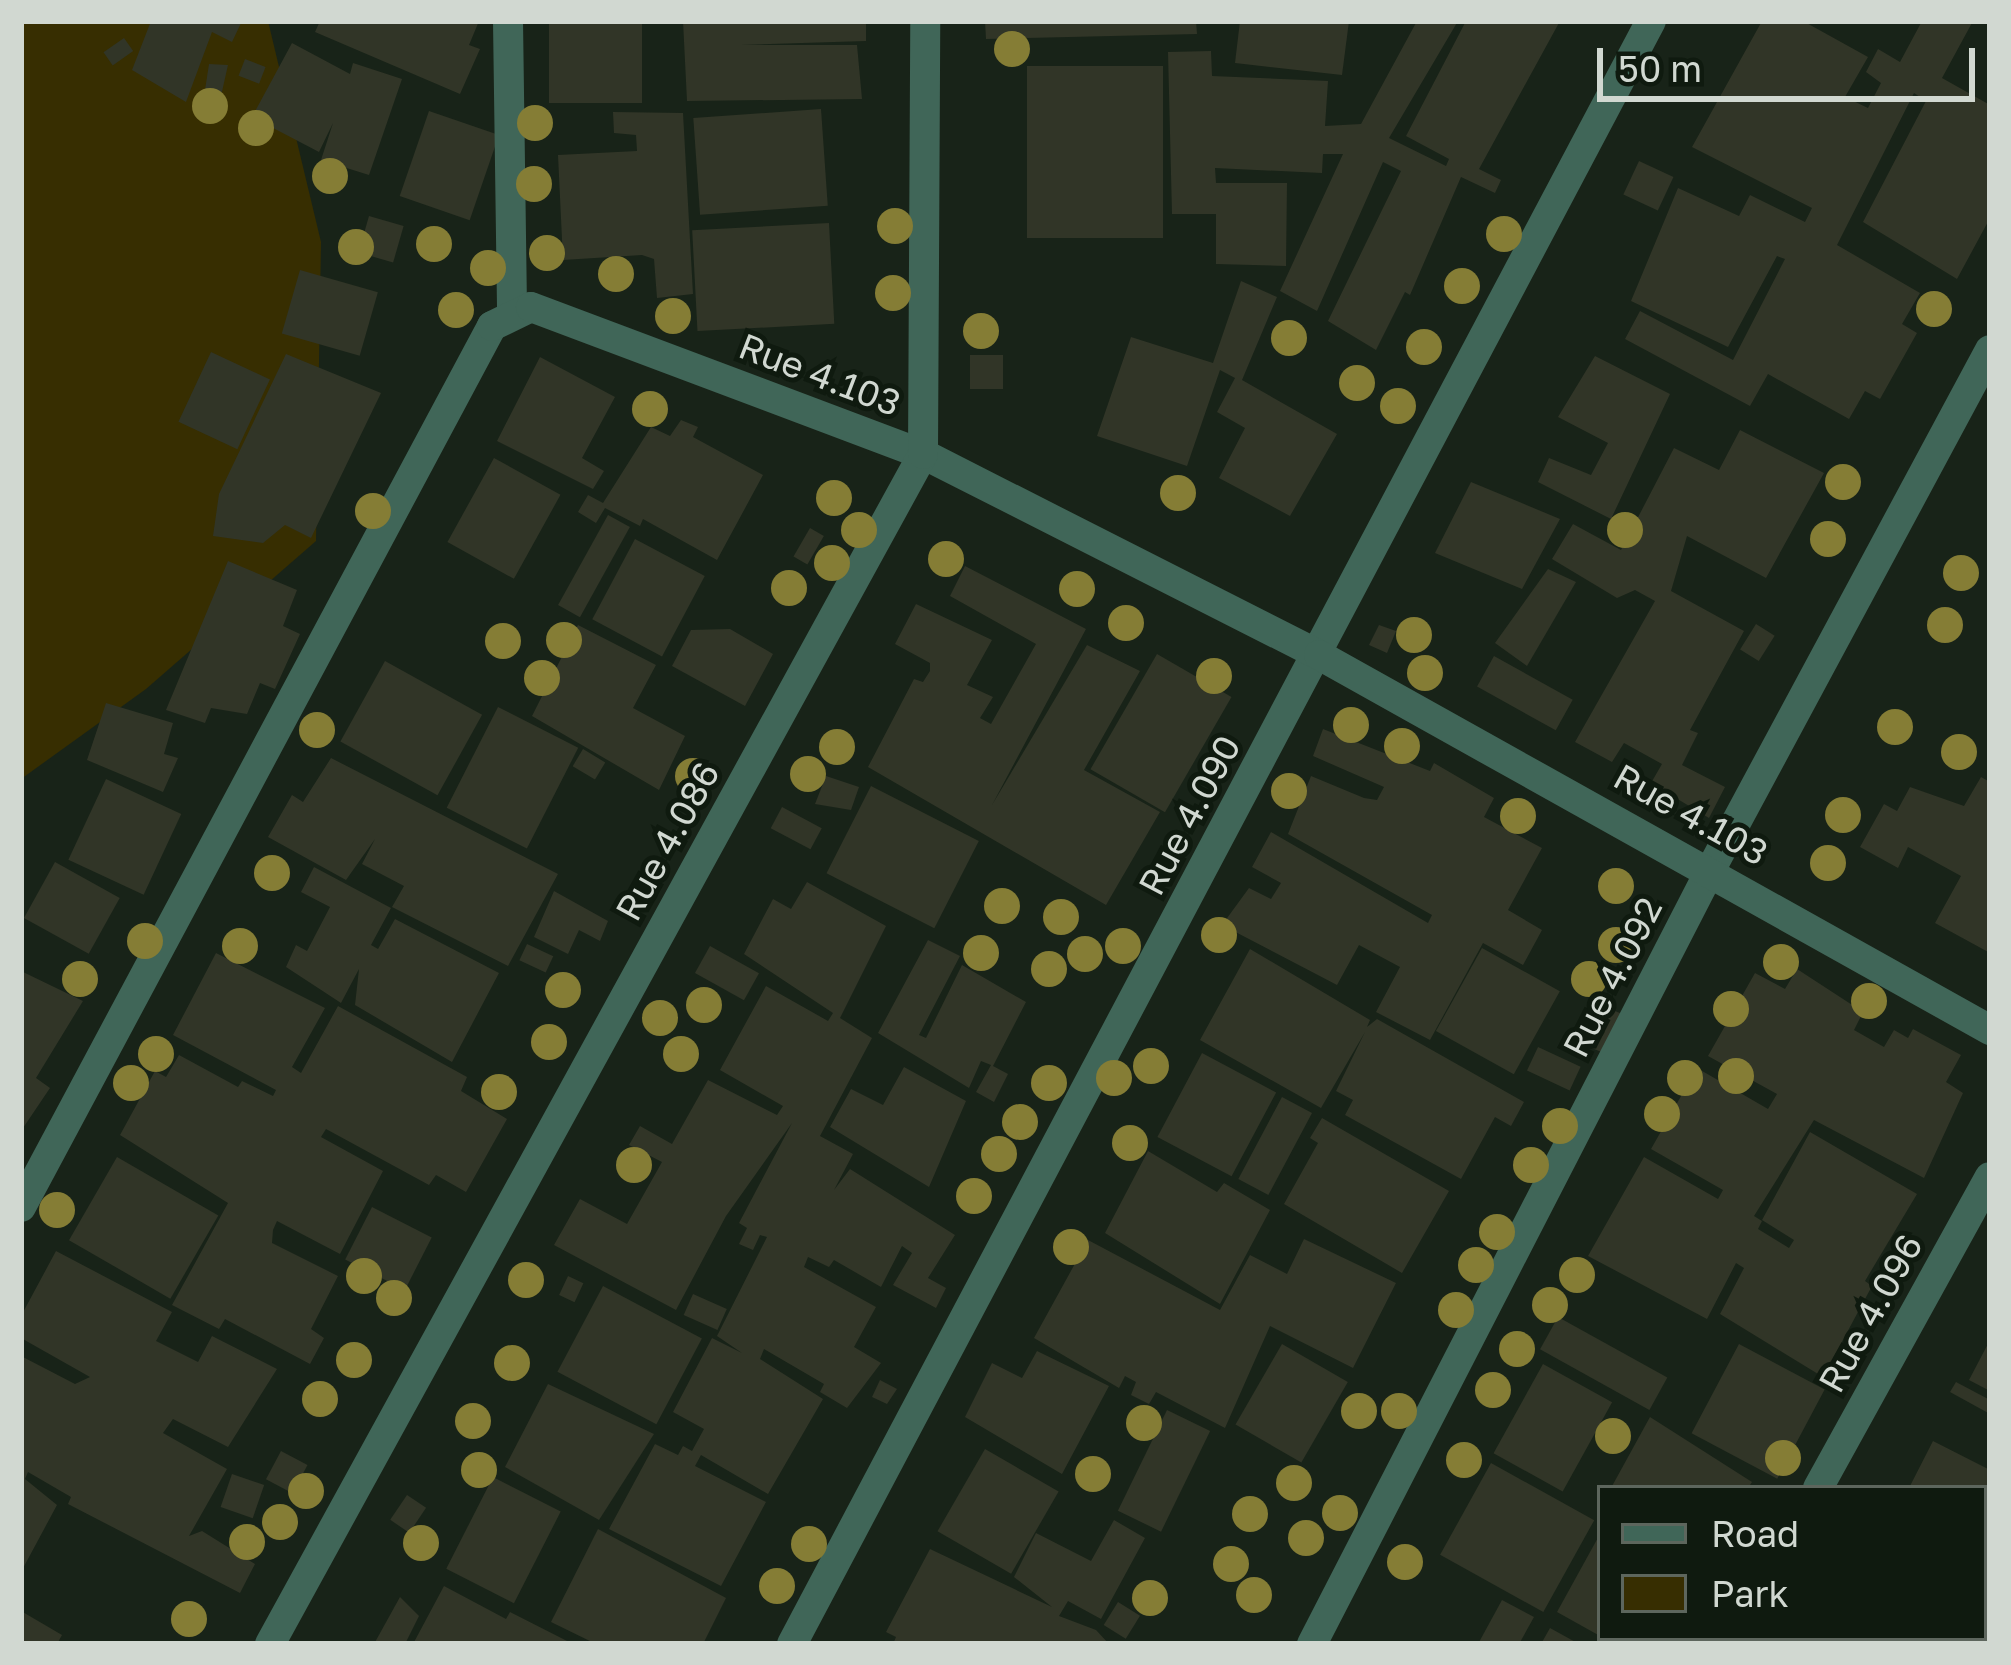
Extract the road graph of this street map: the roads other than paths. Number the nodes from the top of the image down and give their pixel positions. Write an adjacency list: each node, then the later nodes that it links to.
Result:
1 (508, 21): 4 (street)
2 (925, 21): 6 (street, Rue 4.086)
3 (1651, 21): 7 (street, Rue 4.090)
4 (512, 310): 6 (street, Rue 4.103); 11 (street)
5 (1990, 350): 8 (street, Rue 4.092)
6 (922, 454): 7 (street, Rue 4.103); 13 (street, Rue 4.086)
7 (1319, 655): 8 (street, Rue 4.103); 14 (street, Rue 4.090)
8 (1711, 868): 9 (street, Rue 4.103); 15 (street, Rue 4.092)
9 (1990, 1030)
10 (1990, 1177): 12 (street, Rue 4.096)
11 (21, 1207)
12 (1819, 1485)
13 (270, 1644)
14 (792, 1644)
15 (1312, 1644)

